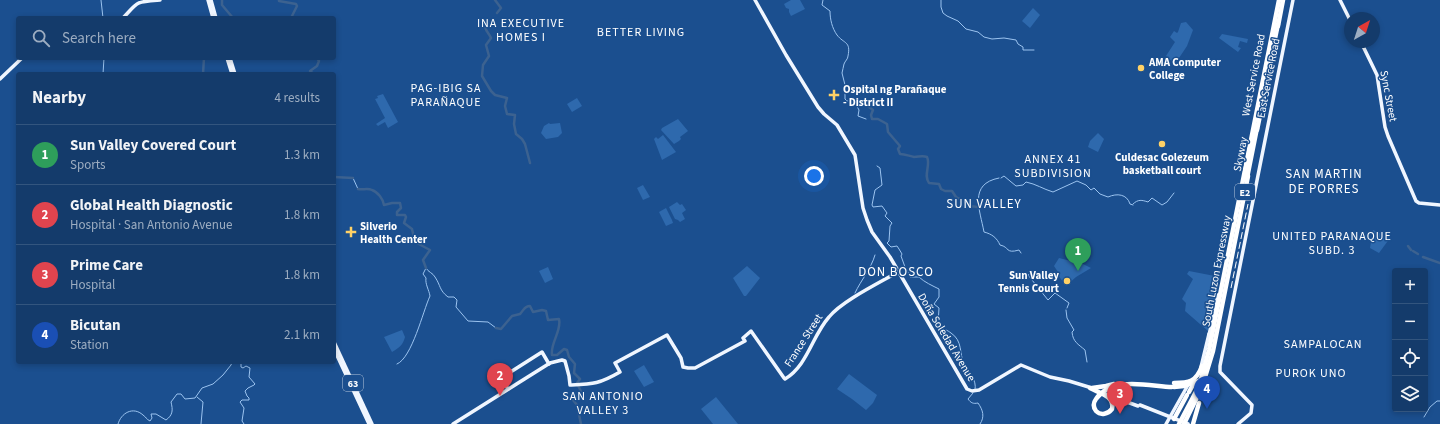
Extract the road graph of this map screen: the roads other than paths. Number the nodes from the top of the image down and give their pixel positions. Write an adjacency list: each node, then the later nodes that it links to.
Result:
1 (160, 0): 9 (main road)
2 (210, 0): 10 (main road)
3 (755, 0): 20 (main road, Doña Soledad Avenue)
4 (1281, 0): 19 (highway, Skyway / E2); 21 (highway, Skyway / E2); 25 (highway, South Luzon Expressway / E2); 26 (highway, South Luzon Expressway / E2); 31 (main road, West Service Road)
5 (1293, 0): 41 (main road, East Service Road)
6 (1345, 0): 7 (main road)
7 (1341, 2): 8 (main road)
8 (1346, 12)
9 (124, 16)
10 (214, 16)
11 (1364, 48): 18 (main road, Sync Street)
12 (20, 60): 17 (main road)
13 (227, 60): 15 (main road)
14 (230, 60): 16 (main road)
15 (233, 72)
16 (234, 72)
17 (0, 79)
18 (1440, 205)
19 (1233, 250): 27 (highway); 35 (highway, Skyway / E2)
20 (898, 272): 24 (main road, France Street); 28 (main road, Doña Soledad Avenue)
21 (1223, 286): 27 (highway); 35 (highway, Skyway / E2)
22 (336, 346): 36 (main road, 63)
23 (336, 353): 36 (main road, 63)
24 (548, 364): 29 (main road); 29 (main road)
25 (1205, 364): 35 (highway); 35 (highway, South Luzon Expressway / E2)
26 (1203, 383): 35 (highway, South Luzon Expressway / E2); 40 (highway)
27 (1173, 385): 28 (highway); 30 (highway)
28 (1090, 388): 30 (highway)
29 (508, 389): 37 (main road)
30 (1102, 390): 32 (main road)
31 (1178, 402): 33 (main road, West Service Road); 35 (main road, West Service Road)
32 (1139, 406): 34 (main road); 35 (main road)
33 (1172, 413): 34 (main road); 35 (main road, West Service Road)
34 (1163, 415): 35 (main road)
35 (1176, 421): 38 (main road, West Service Road); 39 (main road)
36 (371, 424)
37 (453, 424)
38 (1167, 424)
39 (1188, 424)
40 (1193, 424)
41 (1238, 424)

